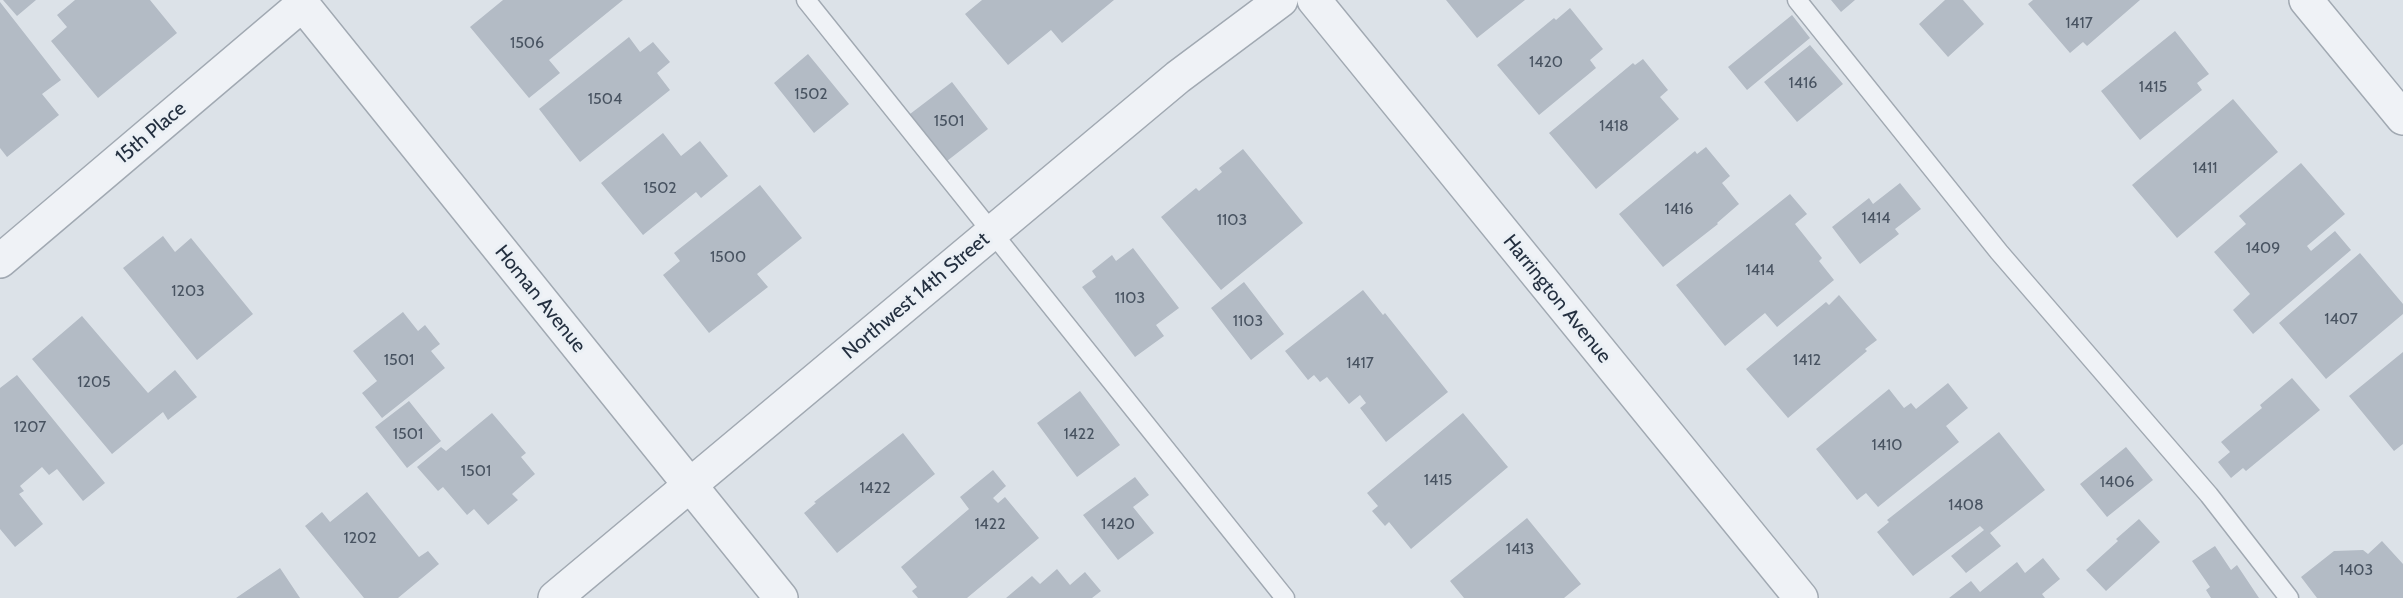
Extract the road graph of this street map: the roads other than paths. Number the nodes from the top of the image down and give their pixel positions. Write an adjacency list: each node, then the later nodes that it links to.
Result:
1 (806, 0): 8 (lane)
2 (1281, 0): 8 (street, Northwest 14th Street)
3 (1314, 0): 14 (street, Harrington Avenue)
4 (1797, 0): 15 (lane)
5 (2306, 0): 7 (street)
6 (301, 2): 9 (street, 15th Place); 10 (street, Homan Avenue)
7 (2403, 118)
8 (993, 232): 10 (street, Northwest 14th Street); 13 (lane)
9 (0, 261)
10 (691, 486): 11 (street, Northwest 14th Street); 12 (street, Homan Avenue)
11 (555, 598)
12 (781, 598)
13 (1284, 598)
14 (1801, 598)
15 (2289, 598)

